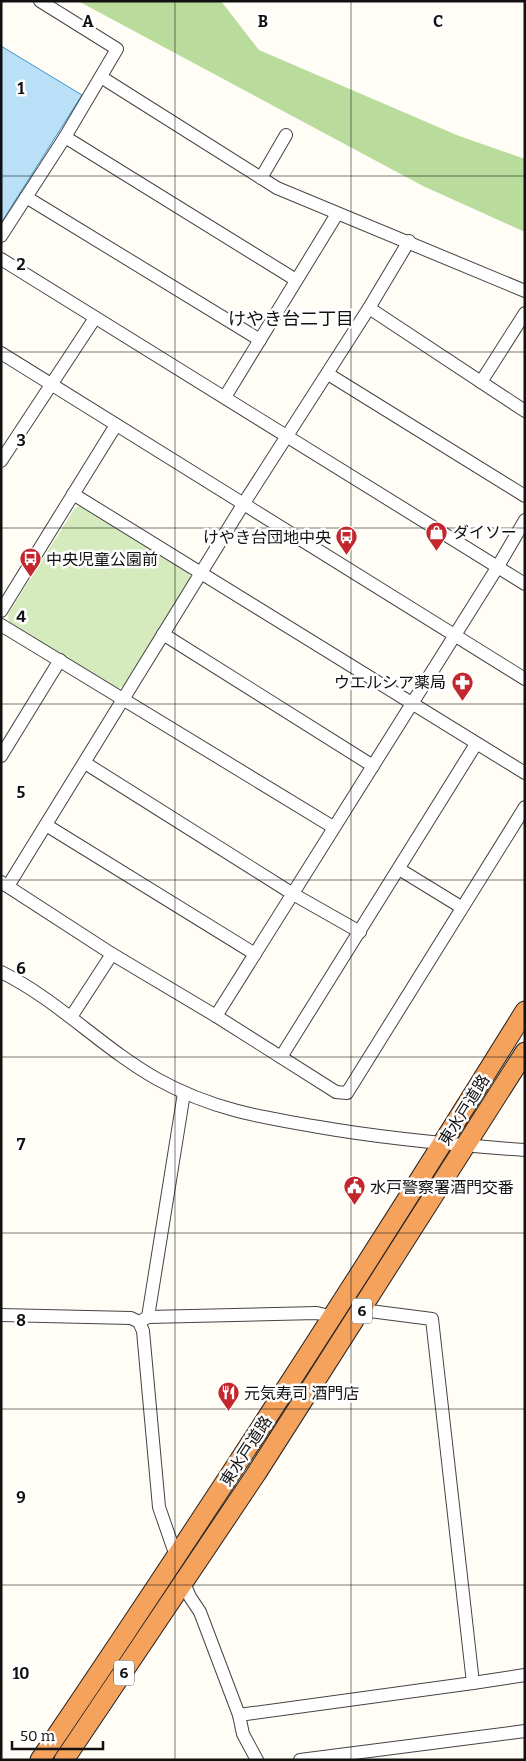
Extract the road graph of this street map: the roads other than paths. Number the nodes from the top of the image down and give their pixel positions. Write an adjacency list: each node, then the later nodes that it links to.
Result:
1 (40, 1): 2 (street)
2 (101, 77): 4 (street); 5 (street)
3 (286, 135): 5 (street)
4 (65, 136): 6 (street); 11 (street)
5 (261, 178): 7 (street)
6 (26, 196): 8 (street); 16 (street)
7 (337, 214): 9 (street); 11 (street)
8 (1, 236)
9 (409, 241): 12 (street); 13 (street)
10 (1, 259): 15 (street)
11 (296, 280): 16 (street)
12 (525, 291)
13 (369, 308): 18 (street); 19 (street)
14 (525, 313): 19 (street)
15 (94, 318): 20 (street); 21 (street)
16 (260, 340): 21 (street)
17 (1, 353): 20 (street)
18 (328, 374): 24 (street); 27 (street)
19 (481, 382): 22 (street)
20 (52, 384): 23 (street); 25 (street)
21 (225, 397): 24 (street)
22 (525, 410)
23 (116, 425): 26 (street); 28 (street)
24 (288, 436): 28 (street); 30 (street)
25 (3, 453)
26 (73, 494): 31 (street); 33 (street)
27 (525, 496)
28 (244, 503): 31 (street); 36 (street)
29 (525, 520): 30 (street)
30 (497, 568): 32 (street); 36 (street)
31 (201, 573): 35 (street); 40 (street)
32 (525, 584)
33 (1, 611)
34 (1, 625): 37 (street)
35 (163, 634): 39 (street); 44 (street)
36 (454, 635): 38 (street); 40 (street)
37 (60, 660): 39 (street); 42 (street)
38 (525, 679)
39 (123, 698): 43 (street); 48 (street)
40 (412, 703): 41 (street); 44 (street)
41 (476, 744): 45 (street); 49 (street)
42 (1, 756)
43 (85, 763): 47 (street); 51 (street)
44 (373, 766): 48 (street)
45 (525, 773)
46 (525, 807): 52 (street)
47 (46, 824): 50 (street); 55 (street)
48 (333, 827): 51 (street)
49 (399, 869): 52 (street); 53 (street)
50 (5, 884): 54 (street)
51 (293, 894): 53 (street); 55 (street)
52 (461, 907): 61 (street)
53 (360, 932): 61 (street)
54 (112, 954): 58 (street); 59 (street)
55 (255, 954): 58 (street)
56 (1, 972): 59 (street)
57 (525, 1011): 63 (highway, 東水戸道路 / 6)
58 (216, 1016): 61 (street)
59 (71, 1017): 62 (street)
60 (525, 1052): 64 (highway, 東水戸道路 / 6)
61 (282, 1057)
62 (184, 1093): 63 (street); 69 (street)
63 (442, 1145): 64 (street); 68 (highway, 東水戸道路 / 6)
64 (466, 1146): 65 (street); 66 (highway, 東水戸道路 / 6)
65 (525, 1150)
66 (362, 1310): 71 (highway, 東水戸道路 / 6); 73 (street)
67 (1, 1315): 69 (street)
68 (333, 1317): 69 (street); 70 (highway, 東水戸道路 / 6)
69 (143, 1323): 70 (street)
70 (176, 1557): 71 (street); 76 (highway, 東水戸道路 / 6)
71 (184, 1585): 74 (street); 77 (highway, 東水戸道路 / 6)
72 (525, 1675): 73 (street)
73 (473, 1683): 74 (street)
74 (239, 1715): 78 (street)
75 (525, 1731): 79 (street)
76 (40, 1760)
77 (64, 1760)
78 (256, 1760)
79 (300, 1760)

